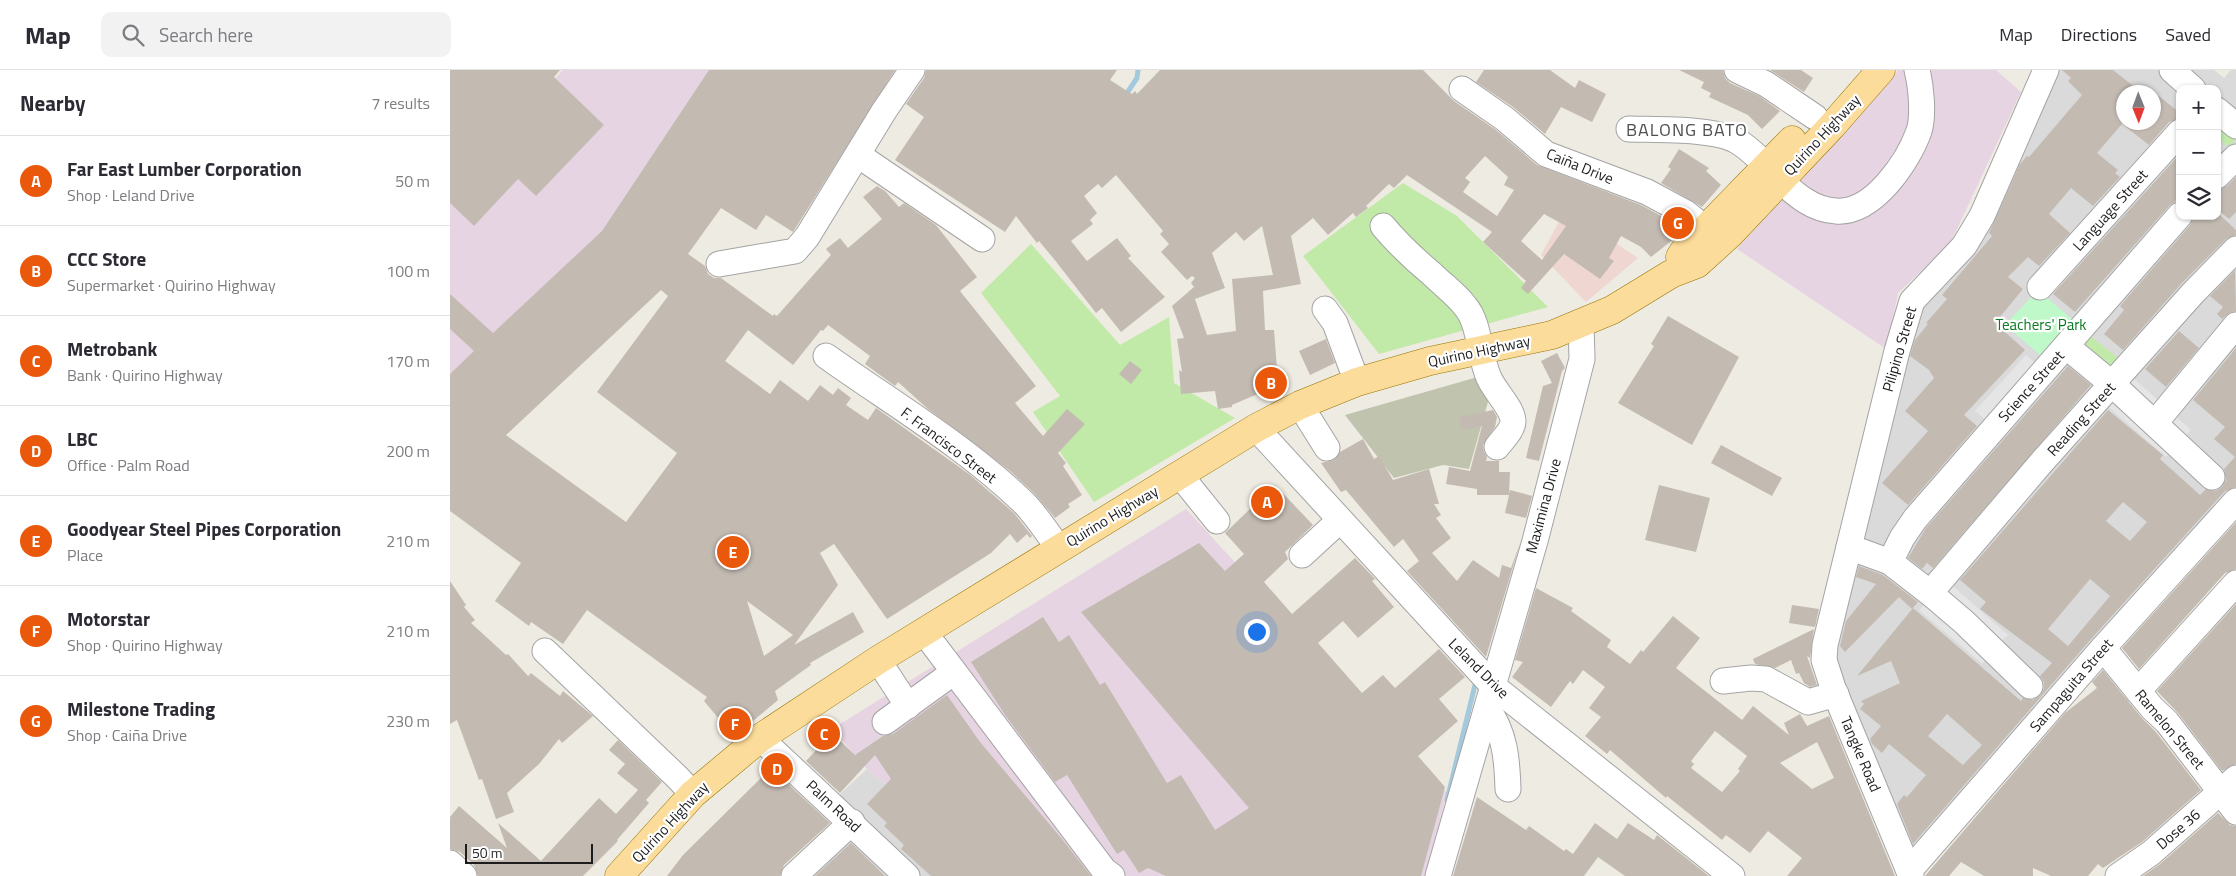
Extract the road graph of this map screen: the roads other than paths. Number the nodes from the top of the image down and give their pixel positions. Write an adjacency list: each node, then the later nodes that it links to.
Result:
1 (912, 70): 13 (street)
2 (1737, 70): 10 (street)
3 (1857, 70): 10 (main road, Quirino Highway)
4 (1881, 70): 15 (main road, Quirino Highway)
5 (1917, 70): 15 (street)
6 (2046, 70): 43 (street, Pilipino Street)
7 (2172, 70): 8 (street)
8 (2189, 85)
9 (1462, 89): 19 (street, Caiña Drive)
10 (1815, 117): 15 (main road, Quirino Highway)
11 (1629, 128): 15 (street)
12 (2176, 136): 24 (street, Language Street)
13 (858, 155): 20 (street); 22 (street)
14 (2236, 157): 16 (street)
15 (1773, 173): 19 (main road, Quirino Highway); 23 (main road, Quirino Highway)
16 (2218, 175)
17 (2176, 220): 28 (street, Science Street)
18 (1383, 226): 29 (street)
19 (1706, 229): 23 (main road, Quirino Highway)
20 (982, 239)
21 (2236, 249): 32 (street, Reading Street)
22 (719, 264)
23 (1671, 274): 26 (main road, Quirino Highway)
24 (2040, 287)
25 (1325, 309): 31 (street)
26 (1581, 323): 29 (main road, Quirino Highway); 59 (street, Maximina Drive)
27 (2236, 324): 34 (street)
28 (2066, 346): 32 (street); 46 (street, Science Street)
29 (1480, 350): 31 (main road, Quirino Highway); 36 (street)
30 (826, 356): 44 (street, F. Francisco Street)
31 (1357, 382): 33 (main road, Quirino Highway)
32 (2112, 384): 34 (street); 48 (street, Reading Street)
33 (1300, 405): 35 (main road, Quirino Highway); 37 (street)
34 (2155, 424): 39 (street)
35 (1256, 428): 38 (main road, Quirino Highway); 41 (street, Leland Drive)
36 (1497, 447)
37 (1327, 448)
38 (1180, 474): 42 (street); 44 (main road, Quirino Highway)
39 (2212, 476)
40 (2236, 500): 51 (street, Sampaguita Street)
41 (1340, 520): 45 (street); 59 (street, Leland Drive)
42 (1217, 521)
43 (1849, 547): 46 (street); 49 (street, Pilipino Street)
44 (1059, 548): 50 (main road, Quirino Highway)
45 (1302, 555)
46 (1890, 562): 48 (street)
47 (2236, 583): 57 (street)
48 (1930, 593): 56 (street)
49 (1829, 629): 58 (street, Tangke Road)
50 (924, 632): 53 (main road, Quirino Highway); 54 (street)
51 (2103, 648): 57 (street, Ramelon Street); 69 (street, Sampaguita Street)
52 (545, 651): 65 (street)
53 (878, 660): 60 (street); 62 (main road, Quirino Highway)
54 (954, 672): 60 (street); 74 (street)
55 (1723, 681): 58 (street)
56 (2030, 686)
57 (2138, 692): 63 (street, Ramelon Street)
58 (1836, 694): 69 (street, Tangke Road)
59 (1490, 697): 64 (street); 75 (street, Maximina Drive); 76 (street, Leland Drive)
60 (908, 706): 61 (street)
61 (885, 722)
62 (760, 738): 65 (main road, Quirino Highway); 67 (street, Palm Road)
63 (2228, 785): 66 (street, Ramelon Street); 77 (street, Dose 36)
64 (1508, 789)
65 (693, 794): 71 (main road, Quirino Highway)
66 (2236, 812)
67 (852, 822): 72 (street); 73 (street, Palm Road)
68 (450, 863): 70 (street)
69 (1910, 873)
70 (464, 876)
71 (619, 876)
72 (794, 876)
73 (907, 876)
74 (1112, 876)
75 (1438, 876)
76 (1732, 876)
77 (2118, 876)

